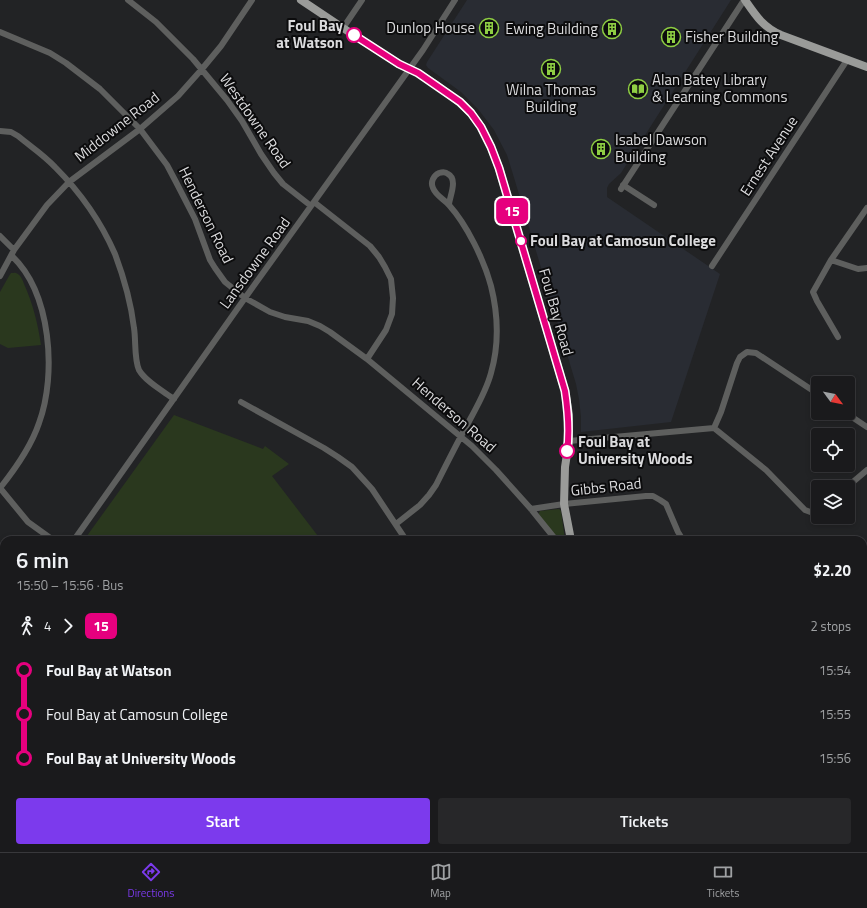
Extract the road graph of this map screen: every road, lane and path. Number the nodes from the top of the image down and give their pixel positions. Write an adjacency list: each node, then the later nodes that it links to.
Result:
1 (128, 0): 12 (street, Westdowne Road)
2 (252, 0): 12 (street, Middowne Road)
3 (301, 0): 7 (main road, Foul Bay Road)
4 (362, 0): 7 (street)
5 (455, 0): 11 (street, Lansdowne Road)
6 (745, 0): 9 (main road); 18 (street)
7 (343, 28): 11 (main road, Foul Bay Road)
8 (0, 32): 13 (street, Henderson Road)
9 (848, 60): 10 (main road); 23 (street, Ernest Avenue)
10 (867, 67)
11 (409, 68): 16 (street, Lansdowne Road); 36 (main road, Foul Bay Road)
12 (202, 69): 13 (street, Middowne Road); 16 (street, Westdowne Road)
13 (140, 129): 15 (street, Middowne Road); 26 (street, Henderson Road)
14 (0, 131): 15 (street)
15 (69, 182): 21 (street, Middowne Road); 30 (street)
16 (313, 204): 26 (street, Lansdowne Road); 28 (street, Westdowne Road)
17 (449, 204): 17 (street); 35 (street)
18 (654, 205)
19 (867, 208): 22 (street)
20 (0, 236): 21 (street)
21 (13, 253): 25 (street, Middowne Road); 39 (street)
22 (832, 260): 24 (street); 27 (street)
23 (712, 266)
24 (867, 268)
25 (0, 276)
26 (245, 298): 28 (street, Henderson Road); 30 (street, Lansdowne Road)
27 (838, 337)
28 (367, 359): 35 (street, Henderson Road)
29 (811, 389): 34 (street)
30 (174, 399): 45 (street, Lansdowne Road)
31 (241, 402): 43 (street)
32 (855, 419): 33 (street)
33 (867, 427)
34 (714, 428): 36 (street); 42 (street)
35 (461, 437): 41 (street, Henderson Road); 43 (street)
36 (569, 441): 40 (main road, Foul Bay Road)
37 (867, 470): 38 (street)
38 (855, 480)
39 (0, 488): 44 (street)
40 (564, 504): 41 (street, Gibbs Road); 48 (main road, Foul Bay Road); 49 (street, Gibbs Road)
41 (531, 509): 47 (street, Henderson Road)
42 (811, 512)
43 (396, 524): 46 (street)
44 (47, 536)
45 (77, 536)
46 (404, 536)
47 (553, 536)
48 (570, 536)
49 (680, 536)

